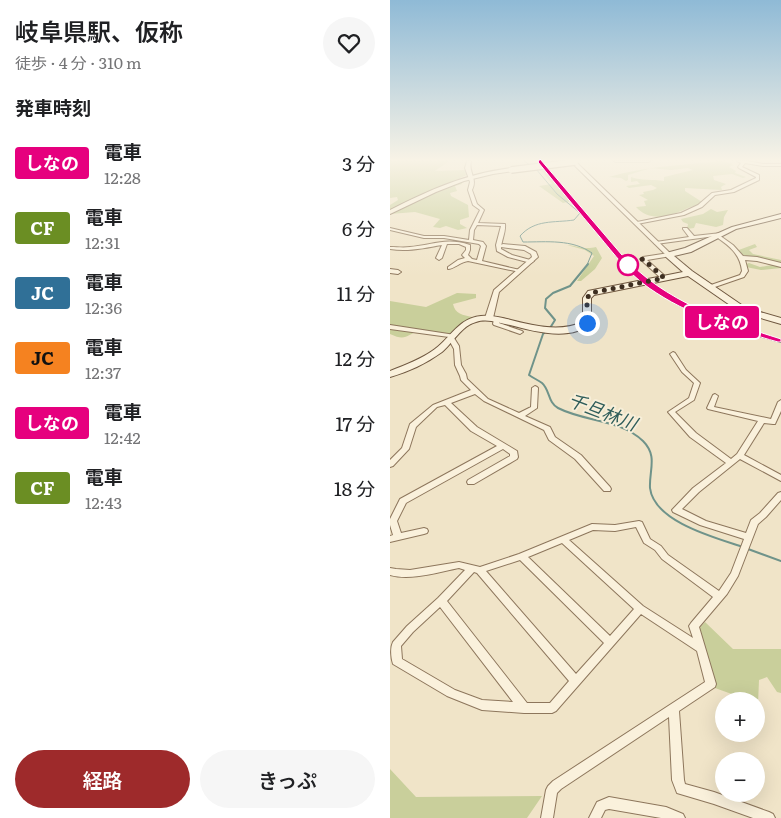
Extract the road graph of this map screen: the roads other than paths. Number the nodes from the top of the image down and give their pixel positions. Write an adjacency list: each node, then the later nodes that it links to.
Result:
1 (416, 199): 5 (street)
2 (472, 199): 7 (street)
3 (613, 199): 8 (street)
4 (708, 199): 8 (street)
5 (390, 212)
6 (781, 216): 11 (main road)
7 (476, 224): 13 (street); 22 (street)
8 (637, 224): 15 (street)
9 (685, 228): 12 (street)
10 (390, 229): 13 (street)
11 (718, 235): 12 (street); 18 (main road); 20 (street)
12 (692, 237): 15 (street)
13 (471, 241): 23 (street)
14 (445, 242): 17 (street); 19 (street); 21 (street)
15 (656, 243): 18 (street)
16 (504, 246): 22 (street)
17 (390, 248)
18 (669, 255): 29 (main road); 30 (street)
19 (439, 258)
20 (743, 258): 24 (street); 31 (street)
21 (468, 259): 23 (street); 25 (street)
22 (532, 261): 27 (street)
23 (479, 262): 27 (street)
24 (781, 265)
25 (450, 268)
26 (390, 271): 28 (street)
27 (518, 271): 32 (street)
28 (398, 272)
29 (688, 273): 30 (main road); 31 (main road)
30 (664, 278): 32 (main road)
31 (710, 287): 33 (main road)
32 (493, 318): 35 (street); 36 (main road)
33 (781, 321)
34 (390, 327): 36 (street)
35 (520, 332)
36 (452, 337): 38 (main road); 40 (street)
37 (673, 354): 48 (street)
38 (390, 374)
39 (535, 388): 44 (street)
40 (476, 391): 42 (street); 44 (street)
41 (715, 396): 45 (street)
42 (446, 402): 46 (street); 49 (street)
43 (781, 402): 45 (street)
44 (521, 415): 52 (street)
45 (762, 420): 47 (street)
46 (503, 446): 51 (street); 55 (street)
47 (740, 456): 48 (street); 50 (street)
48 (732, 463): 56 (street)
49 (390, 464)
50 (781, 478)
51 (472, 482)
52 (607, 489)
53 (781, 495): 56 (street)
54 (424, 531): 55 (street)
55 (394, 538)
56 (747, 539): 61 (street)
57 (564, 540): 58 (street); 61 (street); 63 (street)
58 (522, 556): 59 (street); 64 (street)
59 (476, 569): 60 (street); 62 (street); 66 (street)
60 (390, 571)
61 (719, 596): 65 (street)
62 (441, 601): 67 (street); 67 (street)
63 (640, 610): 64 (street); 65 (street)
64 (610, 642): 66 (street)
65 (701, 649): 68 (street)
66 (576, 682): 67 (street)
67 (524, 708)
68 (674, 710): 69 (street); 72 (street)
69 (547, 818)
70 (595, 818): 71 (street)
71 (679, 818)
72 (769, 818)

